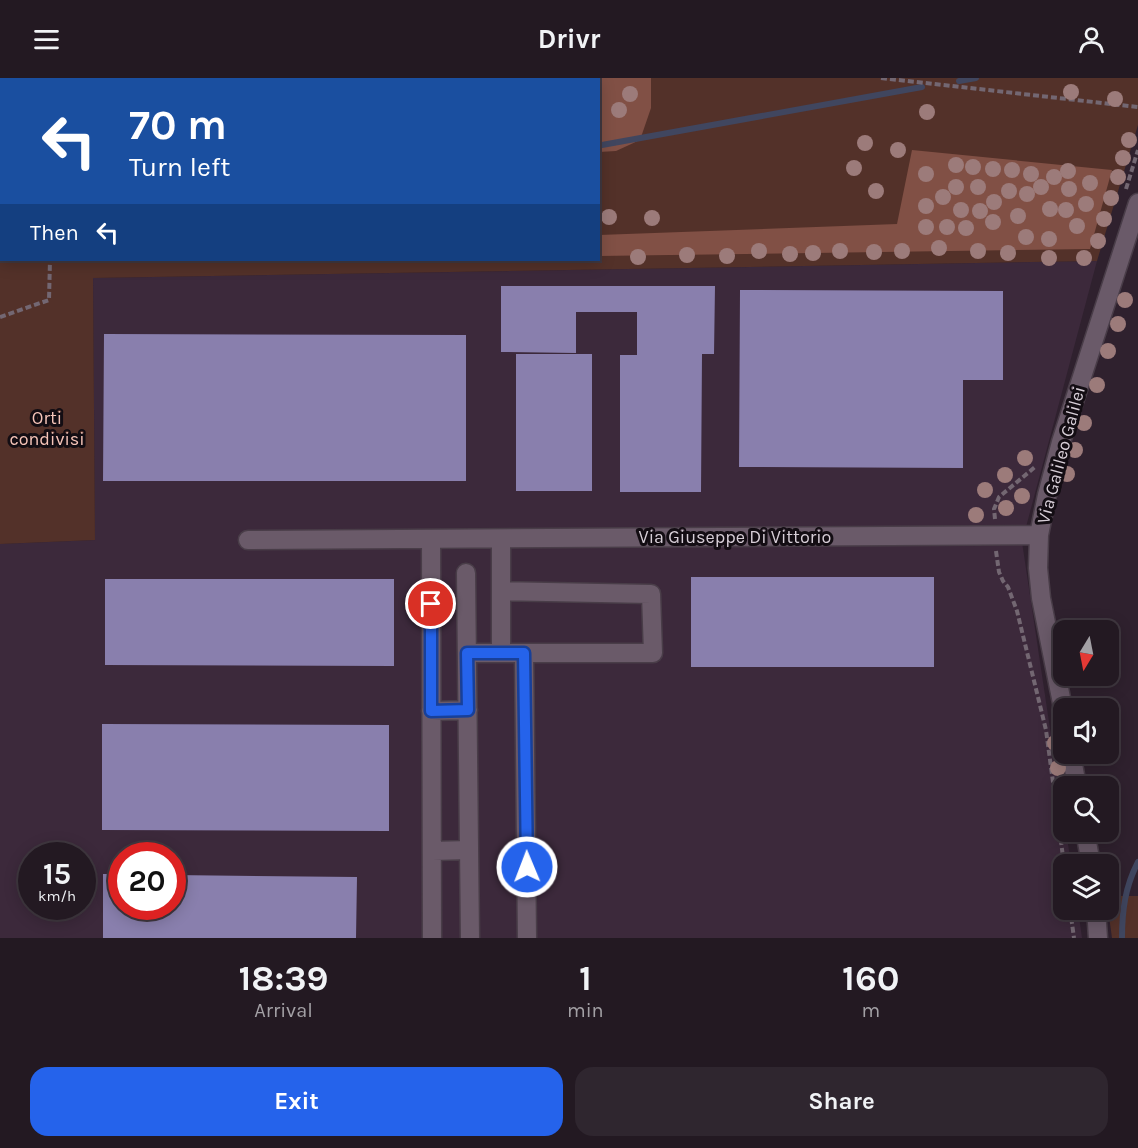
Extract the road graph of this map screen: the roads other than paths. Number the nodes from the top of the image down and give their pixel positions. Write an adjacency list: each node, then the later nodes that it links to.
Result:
1 (1138, 203): 2 (street, Via Galileo Galilei)
2 (1039, 536): 3 (street, Via Giuseppe Di Vittorio); 11 (street, Via Galileo Galilei)
3 (501, 539): 5 (street, Via Giuseppe Di Vittorio); 7 (street)
4 (248, 540): 5 (street, Via Giuseppe Di Vittorio)
5 (431, 540): 13 (street)
6 (466, 573): 8 (street)
7 (501, 591): 9 (street); 10 (street)
8 (467, 653): 9 (street); 12 (street)
9 (501, 653): 10 (street)
10 (524, 653): 19 (street)
11 (1061, 698)
12 (468, 710): 13 (street); 14 (street)
13 (431, 711): 15 (street)
14 (469, 850): 15 (street); 18 (street)
15 (432, 851): 17 (street)
16 (1097, 920): 20 (street)
17 (432, 938)
18 (470, 938)
19 (527, 938)
20 (1098, 938)

